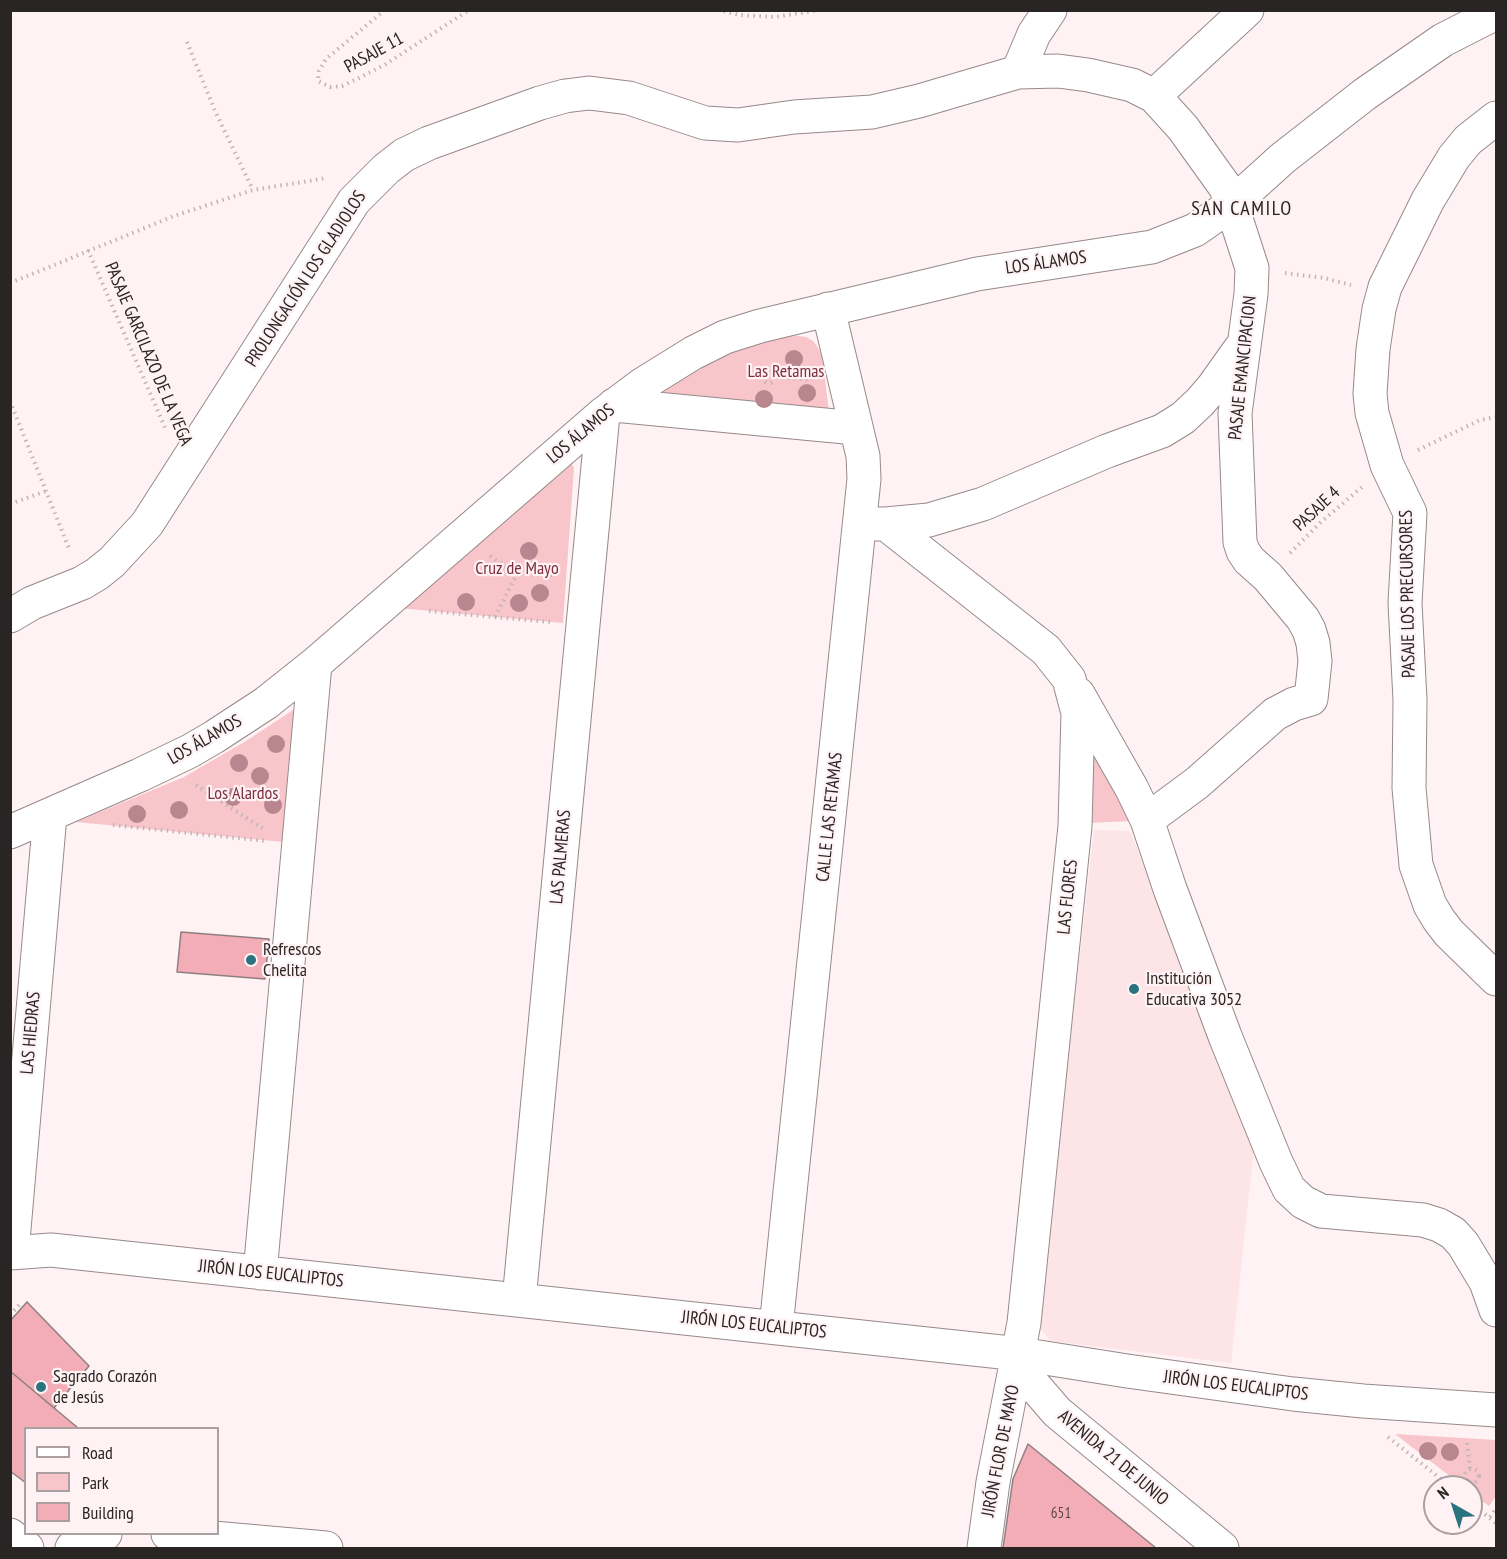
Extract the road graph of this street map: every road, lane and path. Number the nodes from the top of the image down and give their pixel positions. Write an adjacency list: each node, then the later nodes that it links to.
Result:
1 (385, 10): 2 (path, PASAJE 11)
2 (470, 10)
3 (718, 10): 4 (path)
4 (820, 10)
5 (1050, 10): 9 (street)
6 (1247, 10): 10 (street)
7 (1497, 13): 14 (street, LOS ÁLAMOS)
8 (187, 42): 13 (path)
9 (1018, 72): 10 (street, PROLONGACIÓN LOS GLADIOLOS); 28 (street, PROLONGACIÓN LOS GLADIOLOS)
10 (1154, 96): 14 (street, PROLONGACIÓN LOS GLADIOLOS)
11 (1497, 118): 18 (street, PASAJE LOS PRECURSORES)
12 (330, 177): 13 (path)
13 (253, 190): 15 (path)
14 (1231, 205): 16 (street, PASAJE EMANCIPACION); 19 (street, LOS ÁLAMOS)
15 (88, 250): 17 (path); 28 (path, PASAJE GARCILAZO DE LA VEGA)
16 (1252, 275): 18 (path); 20 (street, PASAJE EMANCIPACION)
17 (10, 283)
18 (1384, 293): 27 (street, PASAJE LOS PRECURSORES)
19 (828, 309): 24 (street, LOS ÁLAMOS); 26 (street, CALLE LAS RETAMAS)
20 (1244, 343): 31 (street); 35 (street, PASAJE EMANCIPACION)
21 (776, 378): 22 (path)
22 (815, 381)
23 (10, 401): 29 (path)
24 (608, 409): 26 (street); 41 (street, LOS ÁLAMOS); 53 (street, LAS PALMERAS)
25 (1497, 417): 27 (path, PASAJE 4)
26 (856, 428): 31 (street, CALLE LAS RETAMAS)
27 (1387, 465): 35 (path, PASAJE 4); 50 (street, PASAJE LOS PRECURSORES)
28 (183, 469): 36 (street, PROLONGACIÓN LOS GLADIOLOS)
29 (46, 491): 30 (path); 36 (path)
30 (10, 504)
31 (873, 524): 42 (street, LAS FLORES); 57 (street, CALLE LAS RETAMAS)
32 (481, 550): 33 (path)
33 (517, 574): 34 (path); 39 (path)
34 (559, 575)
35 (1268, 577): 45 (street, PASAJE EMANCIPACION)
36 (82, 583): 38 (street, PROLONGACIÓN LOS GLADIOLOS)
37 (418, 610): 39 (path)
38 (10, 615)
39 (495, 617): 40 (path)
40 (555, 622)
41 (315, 664): 44 (street, LOS ÁLAMOS); 52 (street)
42 (1069, 679): 45 (street); 58 (street, LAS FLORES)
43 (194, 783): 48 (path)
44 (50, 815): 47 (street, LOS ÁLAMOS); 51 (street, LAS HIEDRAS)
45 (1148, 820): 55 (street)
46 (110, 825): 49 (path)
47 (10, 832)
48 (273, 836)
49 (271, 841)
50 (1497, 979)
51 (11, 1252): 52 (street, JIRÓN LOS EUCALIPTOS)
52 (260, 1273): 53 (street, JIRÓN LOS EUCALIPTOS)
53 (519, 1300): 57 (street, JIRÓN LOS EUCALIPTOS)
54 (19, 1305): 56 (path)
55 (1497, 1310)
56 (10, 1315)
57 (776, 1327): 58 (street, JIRÓN LOS EUCALIPTOS)
58 (1020, 1354): 59 (street, JIRÓN LOS EUCALIPTOS); 72 (street, JIRÓN FLOR DE MAYO); 73 (street, AVENIDA 21 DE JUNIO)
59 (1497, 1410)
60 (1381, 1432): 61 (path)
61 (1436, 1475)
62 (1497, 1508): 64 (path)
63 (1483, 1512): 64 (path)
64 (1490, 1518): 65 (path)
65 (1497, 1523)
66 (10, 1535): 69 (street)
67 (99, 1535): 70 (street)
68 (189, 1535): 71 (street)
69 (27, 1548)
70 (72, 1548)
71 (326, 1548)
72 (984, 1548)
73 (1222, 1548)

